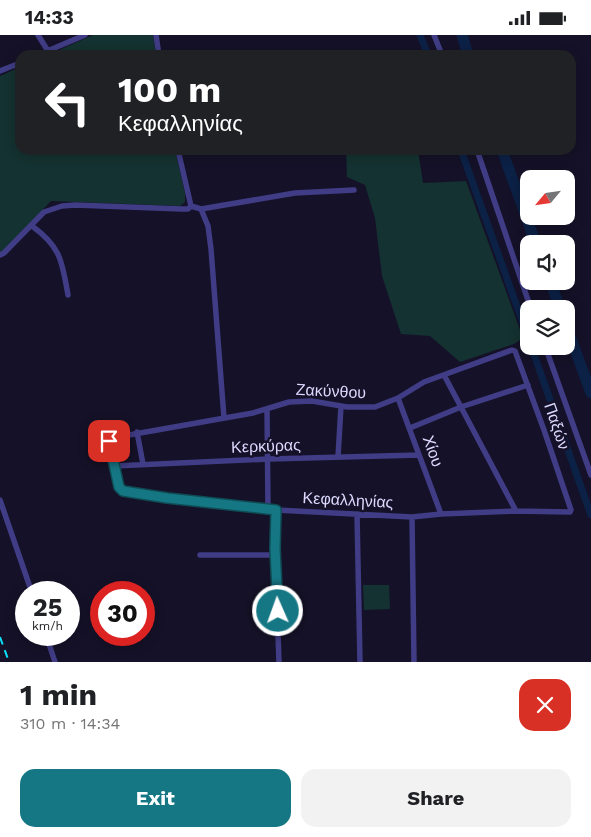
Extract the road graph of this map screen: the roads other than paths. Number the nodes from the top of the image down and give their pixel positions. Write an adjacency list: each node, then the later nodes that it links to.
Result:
1 (38, 35): 5 (street)
2 (85, 35): 6 (street)
3 (156, 35): 7 (street)
4 (434, 35): 8 (street)
5 (47, 50)
6 (50, 50)
7 (158, 50)
8 (440, 50)
9 (15, 65): 10 (street)
10 (0, 71)
11 (179, 155): 14 (street)
12 (478, 155): 19 (street)
13 (354, 190): 15 (street)
14 (191, 207): 15 (street); 16 (street)
15 (201, 209): 28 (street)
16 (32, 226): 17 (street); 18 (street)
17 (0, 255)
18 (68, 295)
19 (528, 300)
20 (515, 351): 22 (street, Ζακύνθου); 23 (street, Παξών)
21 (548, 355): 36 (street)
22 (444, 375): 24 (street, Ζακύνθου); 26 (street)
23 (528, 385): 26 (street); 40 (street, Παξών)
24 (398, 398): 25 (street, Ζακύνθου); 29 (street, Χίου)
25 (341, 406): 27 (street, Ζακύνθου); 32 (street)
26 (461, 407): 29 (street); 41 (street)
27 (267, 409): 28 (street, Ζακύνθου); 33 (street)
28 (224, 418): 30 (street, Ζακύνθου)
29 (410, 428): 31 (street, Χίου)
30 (137, 432): 34 (street); 35 (street, Ζακύνθου)
31 (419, 455): 32 (street, Κερκύρας); 43 (street, Χίου)
32 (338, 457): 33 (street, Κερκύρας)
33 (269, 459): 34 (street, Κερκύρας); 38 (street)
34 (143, 464): 35 (street, Κερκύρας)
35 (114, 466): 38 (street, Κεφαλληνίας)
36 (591, 475)
37 (0, 500): 47 (street)
38 (268, 509): 39 (street, Κεφαλληνίας)
39 (276, 510): 42 (street, Κεφαλληνίας); 46 (street)
40 (571, 510): 41 (street, Κεφαλληνίας)
41 (516, 511): 43 (street, Κεφαλληνίας)
42 (357, 514): 44 (street, Κεφαλληνίας); 51 (street)
43 (441, 514): 44 (street, Κεφαλληνίας)
44 (412, 517): 52 (street)
45 (200, 555): 46 (street)
46 (275, 555): 50 (street)
47 (28, 581)
48 (50, 646): 49 (street)
49 (55, 662)
50 (279, 662)
51 (360, 662)
52 (414, 662)

